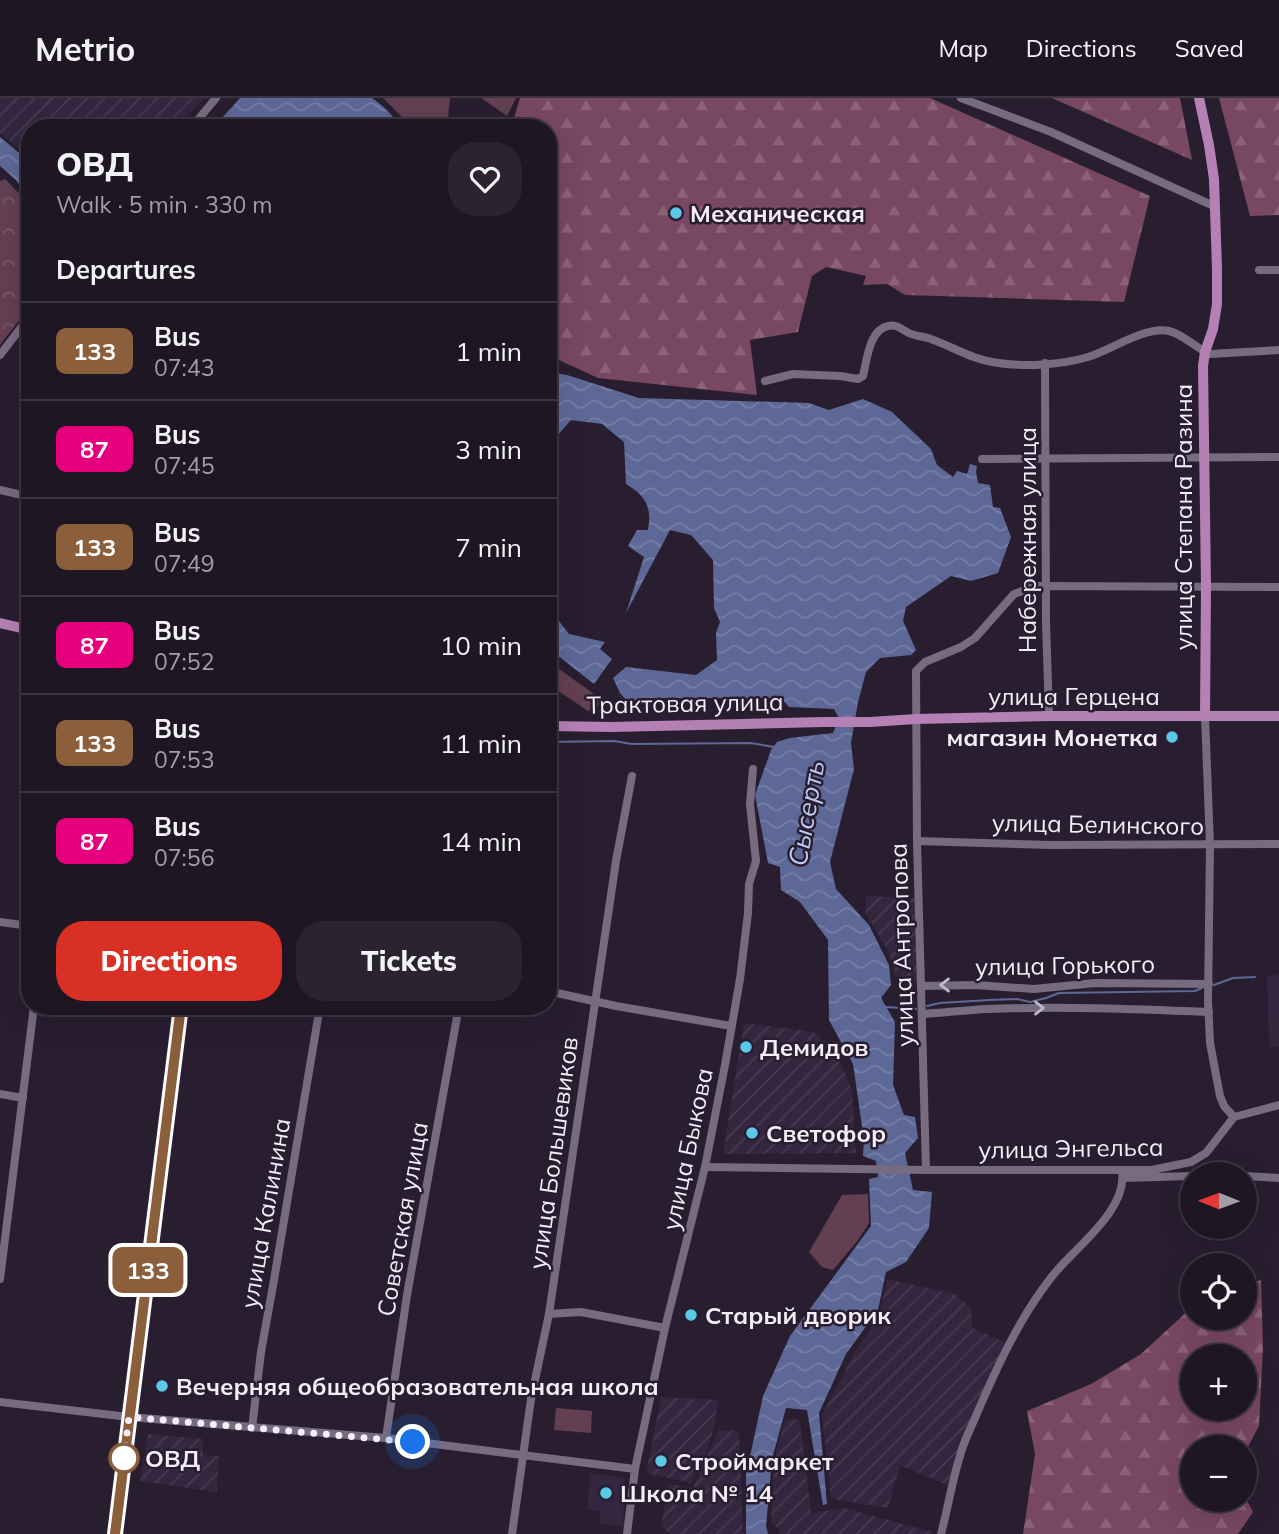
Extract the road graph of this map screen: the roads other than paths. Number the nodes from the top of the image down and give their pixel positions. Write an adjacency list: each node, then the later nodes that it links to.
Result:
1 (216, 98): 4 (street)
2 (961, 98): 5 (street)
3 (1199, 98): 5 (main road, улица Степана Разина)
4 (198, 119)
5 (1216, 207): 10 (main road, улица Степана Разина)
6 (1259, 270): 7 (street)
7 (1279, 270)
8 (21, 328): 11 (street)
9 (1279, 350): 10 (street)
10 (1205, 352): 12 (street); 15 (main road, улица Степана Разина)
11 (0, 355)
12 (1045, 363): 13 (street); 17 (street, Набережная улица)
13 (765, 381)
14 (1279, 457): 15 (street)
15 (1204, 458): 17 (street); 21 (main road, улица Степана Разина)
16 (982, 459): 17 (street)
17 (1046, 459): 20 (street, Набережная улица)
18 (0, 490): 19 (street)
19 (21, 495)
20 (1046, 586): 21 (street); 25 (street, Набережная улица); 28 (street, улица Антропова)
21 (1206, 586): 22 (street); 26 (main road, улица Степана Разина)
22 (1279, 587)
23 (0, 623): 24 (main road)
24 (21, 628)
25 (1049, 716): 26 (main road, улица Герцена); 28 (main road, улица Герцена)
26 (1205, 716): 27 (main road, улица Герцена); 35 (street, улица Степана Разина)
27 (1279, 716)
28 (916, 719): 29 (main road, улица Герцена); 33 (street, улица Антропова)
29 (870, 722): 30 (main road, Трактовая улица)
30 (557, 726)
31 (753, 769): 48 (street, улица Быкова)
32 (632, 776): 41 (street, улица Большевиков)
33 (917, 841): 35 (street, улица Белинского); 39 (street, улица Антропова)
34 (1279, 844): 35 (street, улица Белинского)
35 (1210, 845): 38 (street, улица Степана Разина)
36 (0, 922): 37 (street)
37 (21, 925)
38 (1209, 984): 39 (street, улица Горького, one-way to 39); 42 (street, улица Степана Разина)
39 (921, 986): 43 (street, улица Антропова)
40 (557, 993): 41 (street)
41 (595, 1002): 48 (street); 60 (street, улица Большевиков)
42 (1209, 1012): 43 (street, улица Горького, one-way to 42); 52 (street, улица Степана Разина)
43 (922, 1014): 54 (street, улица Антропова)
44 (33, 1015): 50 (street)
45 (180, 1015): 63 (main road)
46 (318, 1015): 64 (street, улица Калинина)
47 (457, 1015): 65 (street, Советская улица)
48 (731, 1026): 53 (street, улица Быкова)
49 (0, 1094): 50 (street)
50 (23, 1098): 59 (street)
51 (1279, 1104): 52 (street)
52 (1234, 1117): 55 (street, улица Энгельса)
53 (705, 1167): 54 (street, улица Энгельса); 61 (street, улица Быкова)
54 (926, 1170): 55 (street, улица Энгельса)
55 (1123, 1175): 56 (street); 71 (street)
56 (1180, 1176)
57 (1257, 1177): 58 (street)
58 (1279, 1178)
59 (0, 1279)
60 (549, 1314): 61 (street); 66 (street, улица Большевиков)
61 (665, 1328): 67 (street, улица Быкова)
62 (0, 1402): 63 (street)
63 (129, 1417): 64 (street); 68 (main road)
64 (252, 1428): 65 (street)
65 (386, 1438): 66 (street)
66 (524, 1455): 67 (street); 69 (street, улица Большевиков)
67 (635, 1469): 70 (street, улица Быкова)
68 (115, 1534)
69 (512, 1534)
70 (627, 1534)
71 (941, 1534)

